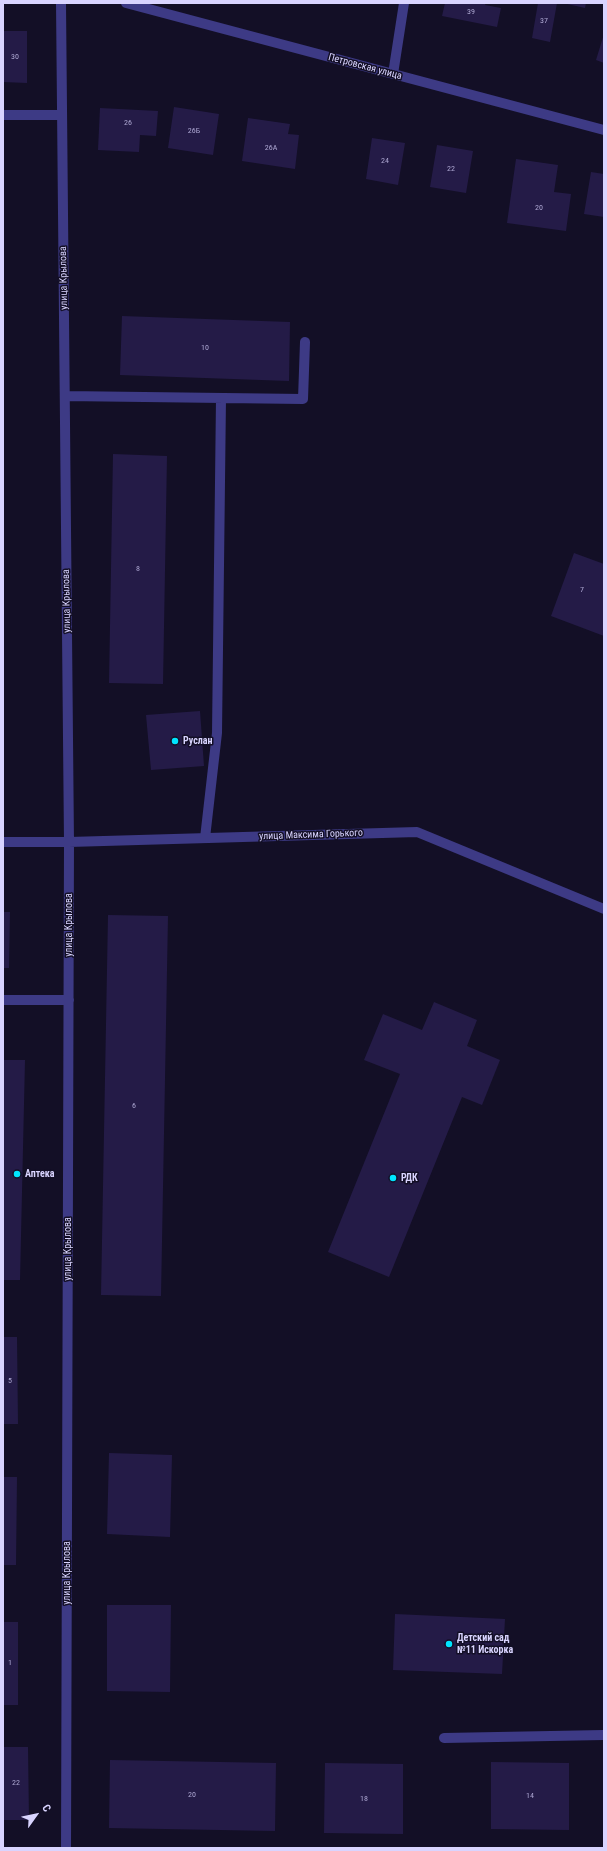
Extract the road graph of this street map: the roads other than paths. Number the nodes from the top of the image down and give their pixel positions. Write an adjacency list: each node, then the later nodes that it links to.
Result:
1 (61, 3): 6 (street, улица Крылова)
2 (126, 3): 4 (street, Петровская улица)
3 (404, 3): 4 (street)
4 (393, 74): 7 (street, Петровская улица)
5 (3, 115): 6 (street)
6 (62, 115): 9 (street, улица Крылова)
7 (604, 130)
8 (305, 342): 10 (street)
9 (65, 396): 10 (street); 13 (street, улица Крылова)
10 (221, 398): 11 (street)
11 (205, 838): 13 (street, улица Максима Горького); 14 (street, улица Максима Горького)
12 (3, 842): 13 (street, улица Максима Горького)
13 (69, 842): 16 (street, улица Крылова)
14 (604, 909)
15 (3, 1000): 16 (street)
16 (69, 1000): 19 (street, улица Крылова)
17 (604, 1735): 18 (street)
18 (444, 1738)
19 (66, 1848)

